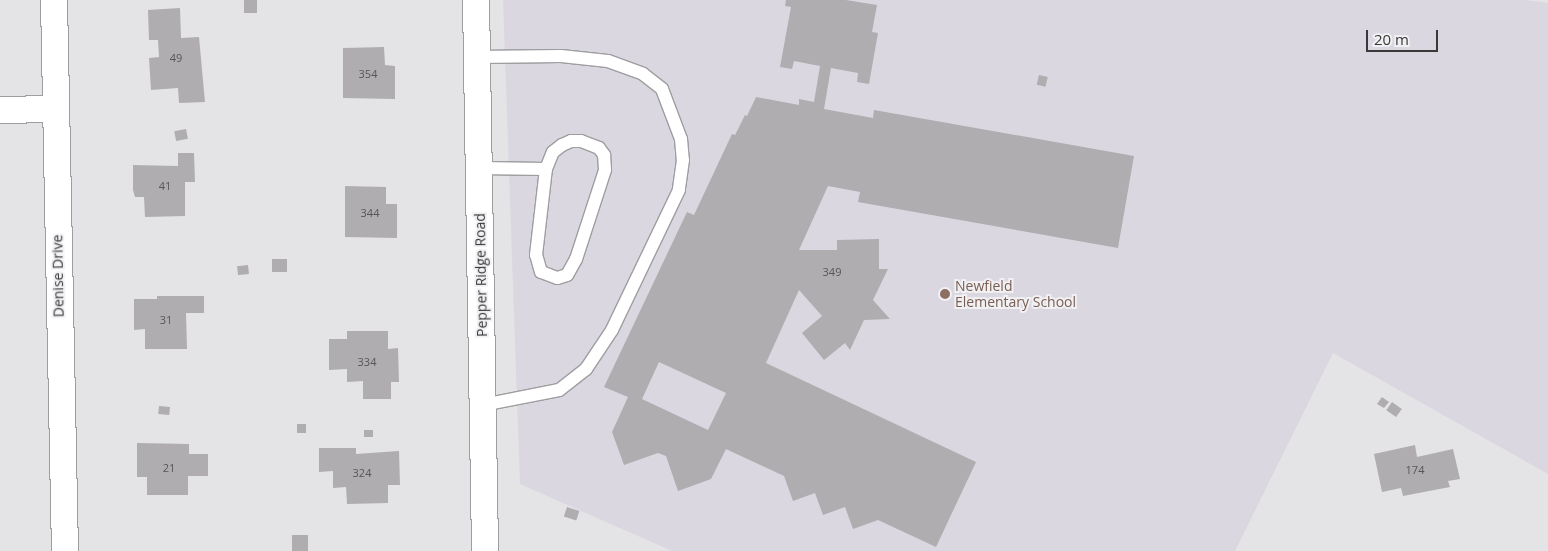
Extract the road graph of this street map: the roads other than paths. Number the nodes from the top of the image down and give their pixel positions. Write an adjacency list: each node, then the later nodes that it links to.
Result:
1 (54, 0): 4 (street, Denise Drive)
2 (476, 0): 3 (street, Pepper Ridge Road)
3 (477, 57): 6 (street, Pepper Ridge Road); 8 (lane)
4 (54, 109): 5 (street); 9 (street, Denise Drive)
5 (0, 110)
6 (479, 168): 7 (lane); 8 (street, Pepper Ridge Road)
7 (546, 169): 7 (lane)
8 (483, 405): 10 (street, Pepper Ridge Road)
9 (65, 551)
10 (486, 551)

